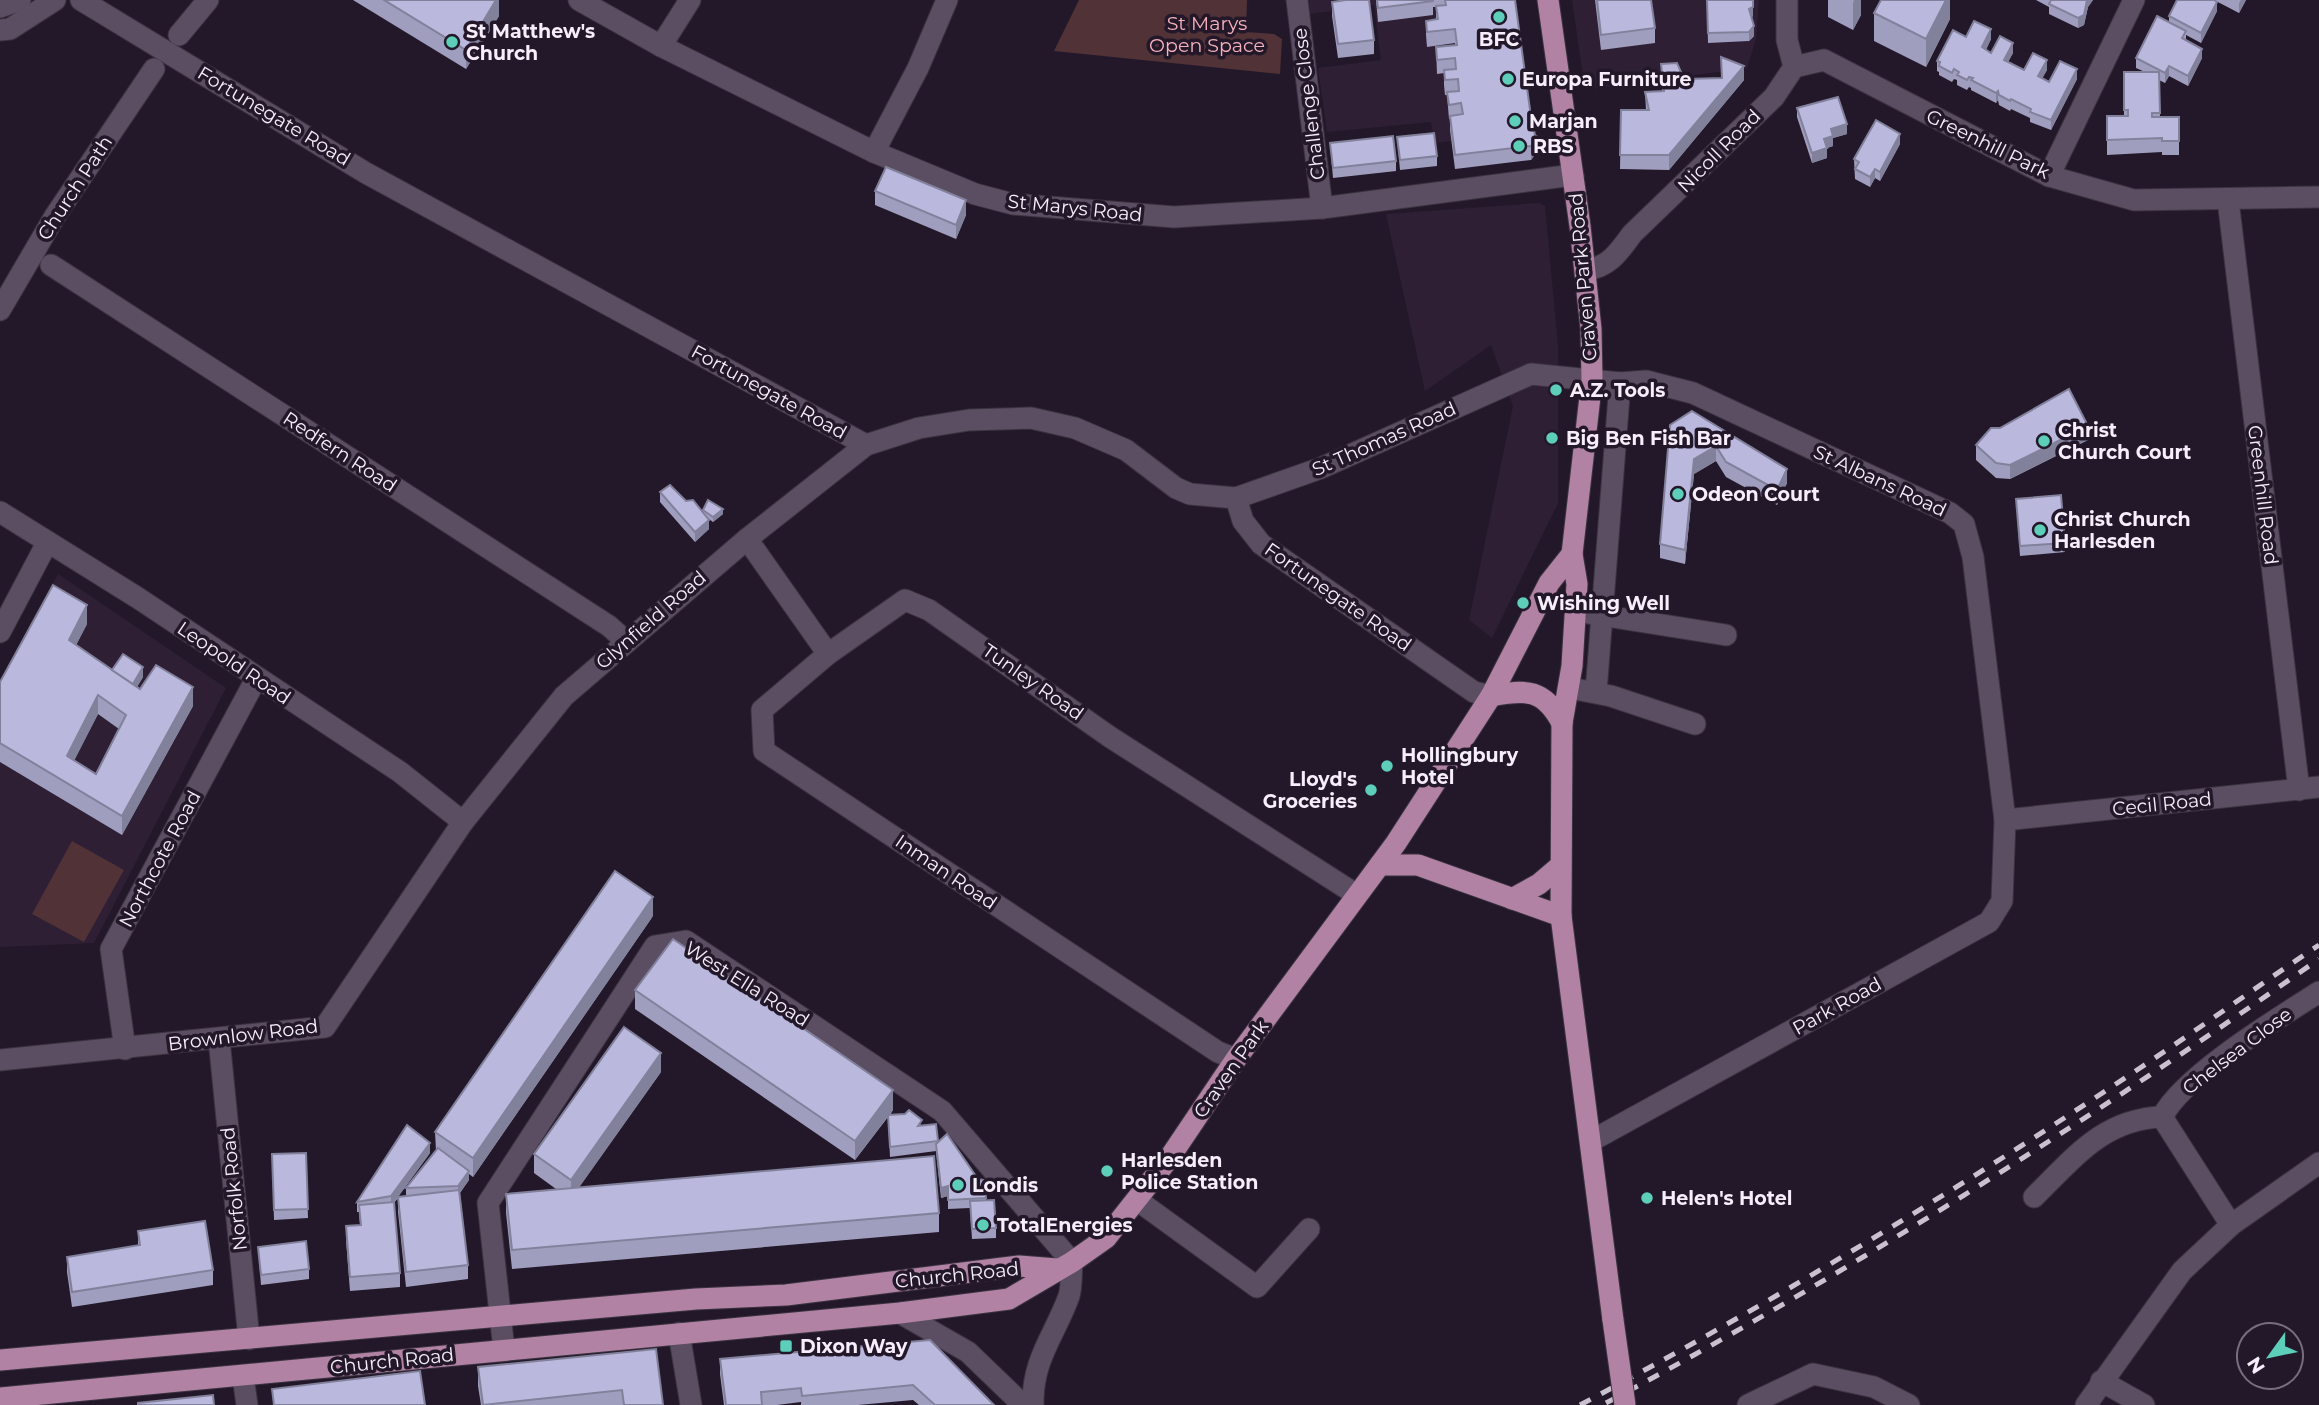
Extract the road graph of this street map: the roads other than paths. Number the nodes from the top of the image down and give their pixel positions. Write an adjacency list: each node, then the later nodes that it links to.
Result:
1 (20, 0): 12 (street)
2 (55, 0): 13 (street)
3 (81, 0): 30 (street, Fortunegate Road)
4 (208, 0): 14 (street)
5 (579, 0): 15 (street, St Marys Road)
6 (691, 0): 15 (street)
7 (947, 0): 18 (street)
8 (1297, 0): 23 (street, Challenge Close)
9 (1548, 0): 19 (main road, Craven Park Road)
10 (1787, 0): 16 (street)
11 (2134, 0): 20 (street)
12 (0, 7)
13 (0, 30)
14 (179, 35)
15 (662, 46): 18 (street, St Marys Road)
16 (1794, 67): 20 (street, Greenhill Park); 25 (street, Nicoll Road)
17 (154, 69): 26 (street, Church Path)
18 (874, 152): 23 (street, St Marys Road)
19 (1573, 175): 23 (street, St Marys Road); 25 (main road, Craven Park Road)
20 (2049, 176): 22 (street, Greenhill Park)
21 (2319, 197): 22 (street, Greenhill Park)
22 (2228, 200): 48 (street, Greenhill Road)
23 (1322, 208)
24 (51, 265): 40 (street, Redfern Road)
25 (1586, 270): 28 (main road, Craven Park Road)
26 (0, 310)
27 (1531, 374): 28 (street, St Albans Road); 31 (street, St Thomas Road)
28 (1592, 379): 29 (street, St Albans Road); 35 (main road, Craven Park Road)
29 (1620, 383): 37 (street); 49 (street, St Albans Road)
30 (866, 445): 31 (street, Fortunegate Road); 33 (street, Glynfield Road)
31 (1236, 498): 45 (street, Fortunegate Road)
32 (0, 512): 34 (street, Leopold Road)
33 (747, 539): 40 (street, Glynfield Road); 41 (street)
34 (47, 543): 38 (street); 42 (street, Leopold Road)
35 (1572, 554): 36 (main road, Craven Park Road); 45 (main road)
36 (1575, 611): 37 (street); 43 (main road, Craven Park Road)
37 (1602, 615): 39 (street); 44 (street)
38 (0, 632)
39 (1726, 635)
40 (627, 642): 50 (street, Glynfield Road)
41 (828, 654): 55 (street, Tunley Road); 61 (street, Inman Road)
42 (256, 679): 50 (street, Leopold Road); 60 (street, Northcote Road)
43 (1570, 688): 44 (street); 46 (main road, Craven Park Road)
44 (1596, 692): 47 (street)
45 (1491, 696): 46 (main road); 51 (main road, Craven Park)
46 (1562, 723): 54 (main road)
47 (1695, 724)
48 (2309, 789): 49 (street, Cecil Road)
49 (2005, 820): 64 (street, Park Road)
50 (463, 822): 59 (street, Brownlow Road)
51 (1404, 827): 52 (main road, Craven Park); 53 (main road)
52 (1380, 865): 53 (main road); 55 (main road, Craven Park)
53 (1418, 865): 56 (main road)
54 (1559, 867): 56 (main road); 57 (main road)
55 (1357, 895): 61 (main road, Craven Park)
56 (1512, 899): 57 (main road)
57 (1561, 916): 64 (main road)
58 (2319, 992): 63 (street, Chelsea Close)
59 (219, 1040): 60 (street, Brownlow Road); 74 (street, Norfolk Road)
60 (125, 1049): 62 (street, Brownlow Road)
61 (1236, 1059): 67 (main road, Craven Park)
62 (0, 1060)
63 (2162, 1117): 66 (street); 68 (street)
64 (1591, 1140): 84 (main road, bridge)
65 (2319, 1163): 68 (street)
66 (2034, 1197)
67 (1137, 1200): 69 (street); 70 (main road, Craven Park)
68 (2231, 1225): 78 (street)
69 (1309, 1229)
70 (1064, 1266): 71 (main road, Church Road); 72 (main road, Church Road); 72 (street, West Ella Road); 83 (street)
71 (900, 1312): 73 (main road, Church Road); 82 (street)
72 (500, 1319): 74 (main road, Church Road); 75 (street, West Ella Road)
73 (679, 1333): 75 (main road, Church Road); 81 (street)
74 (249, 1339): 76 (main road, Church Road)
75 (504, 1350): 77 (main road, Church Road)
76 (0, 1360)
77 (243, 1376): 79 (main road, Church Road); 80 (street)
78 (2101, 1381): 87 (street); 88 (street)
79 (0, 1398)
80 (247, 1405)
81 (691, 1405)
82 (1023, 1405)
83 (1033, 1405)
84 (1625, 1405)
85 (1748, 1405): 86 (street)
86 (1909, 1405)
87 (2086, 1405)
88 (2144, 1405)

